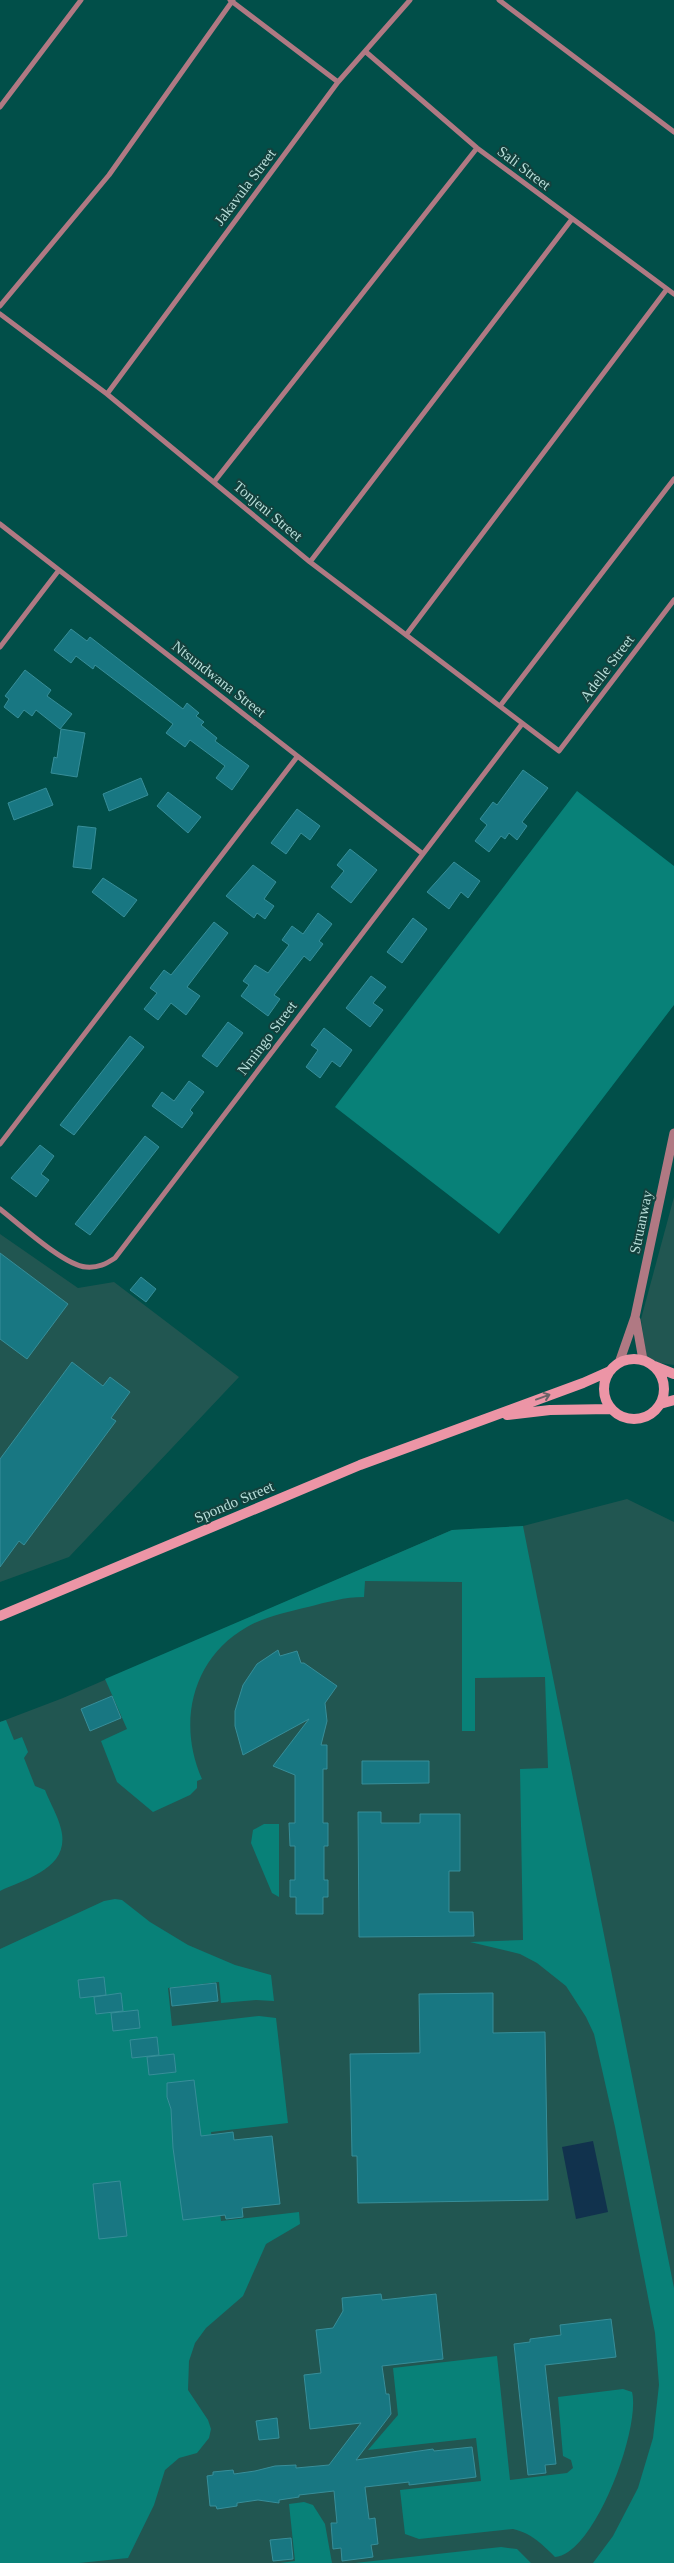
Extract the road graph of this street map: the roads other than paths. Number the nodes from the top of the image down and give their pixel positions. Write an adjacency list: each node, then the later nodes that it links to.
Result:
1 (81, 0): 7 (street)
2 (410, 0): 5 (street, Jakavula Street)
3 (499, 0): 8 (street)
4 (232, 1): 6 (street); 13 (street)
5 (366, 52): 6 (street, Jakavula Street); 9 (street, Sali Street)
6 (338, 82): 15 (street, Jakavula Street)
7 (0, 107)
8 (674, 132)
9 (477, 148): 10 (street, Sali Street); 17 (street)
10 (572, 219): 11 (street, Sali Street); 19 (street)
11 (667, 289): 12 (street, Sali Street); 22 (street)
12 (674, 294)
13 (0, 306)
14 (0, 314): 15 (street, Tonjeni Street)
15 (107, 394): 17 (street, Tonjeni Street)
16 (674, 479): 24 (street)
17 (214, 482): 19 (street, Tonjeni Street)
18 (0, 524): 20 (street, Ntsundwana Street)
19 (310, 562): 22 (street, Tonjeni Street)
20 (59, 570): 23 (street); 27 (street, Ntsundwana Street)
21 (674, 600): 26 (street, Adelle Street)
22 (406, 635): 24 (street, Tonjeni Street)
23 (0, 647)
24 (500, 706): 25 (street, Tonjeni Street)
25 (522, 724): 26 (street, Tonjeni Street); 28 (street, Nmingo Street)
26 (559, 751)
27 (298, 757): 28 (street, Ntsundwana Street); 30 (street)
28 (423, 854): 31 (street, Nmingo Street)
29 (674, 1133): 32 (street, Struanway)
30 (0, 1144)
31 (0, 1209)
32 (635, 1317): 33 (street, Struanway); 34 (street, Struanway)
33 (642, 1360): 34 (main road); 35 (main road)
34 (619, 1363): 36 (main road)
35 (653, 1366): 37 (main road); 39 (main road)
36 (610, 1371): 40 (main road); 41 (main road, Spondo Street, one-way to 36)
37 (674, 1374)
38 (674, 1400): 39 (main road)
39 (660, 1404): 40 (main road)
40 (611, 1408): 41 (main road, Spondo Street)
41 (481, 1420): 42 (main road, Spondo Street)
42 (0, 1616)

